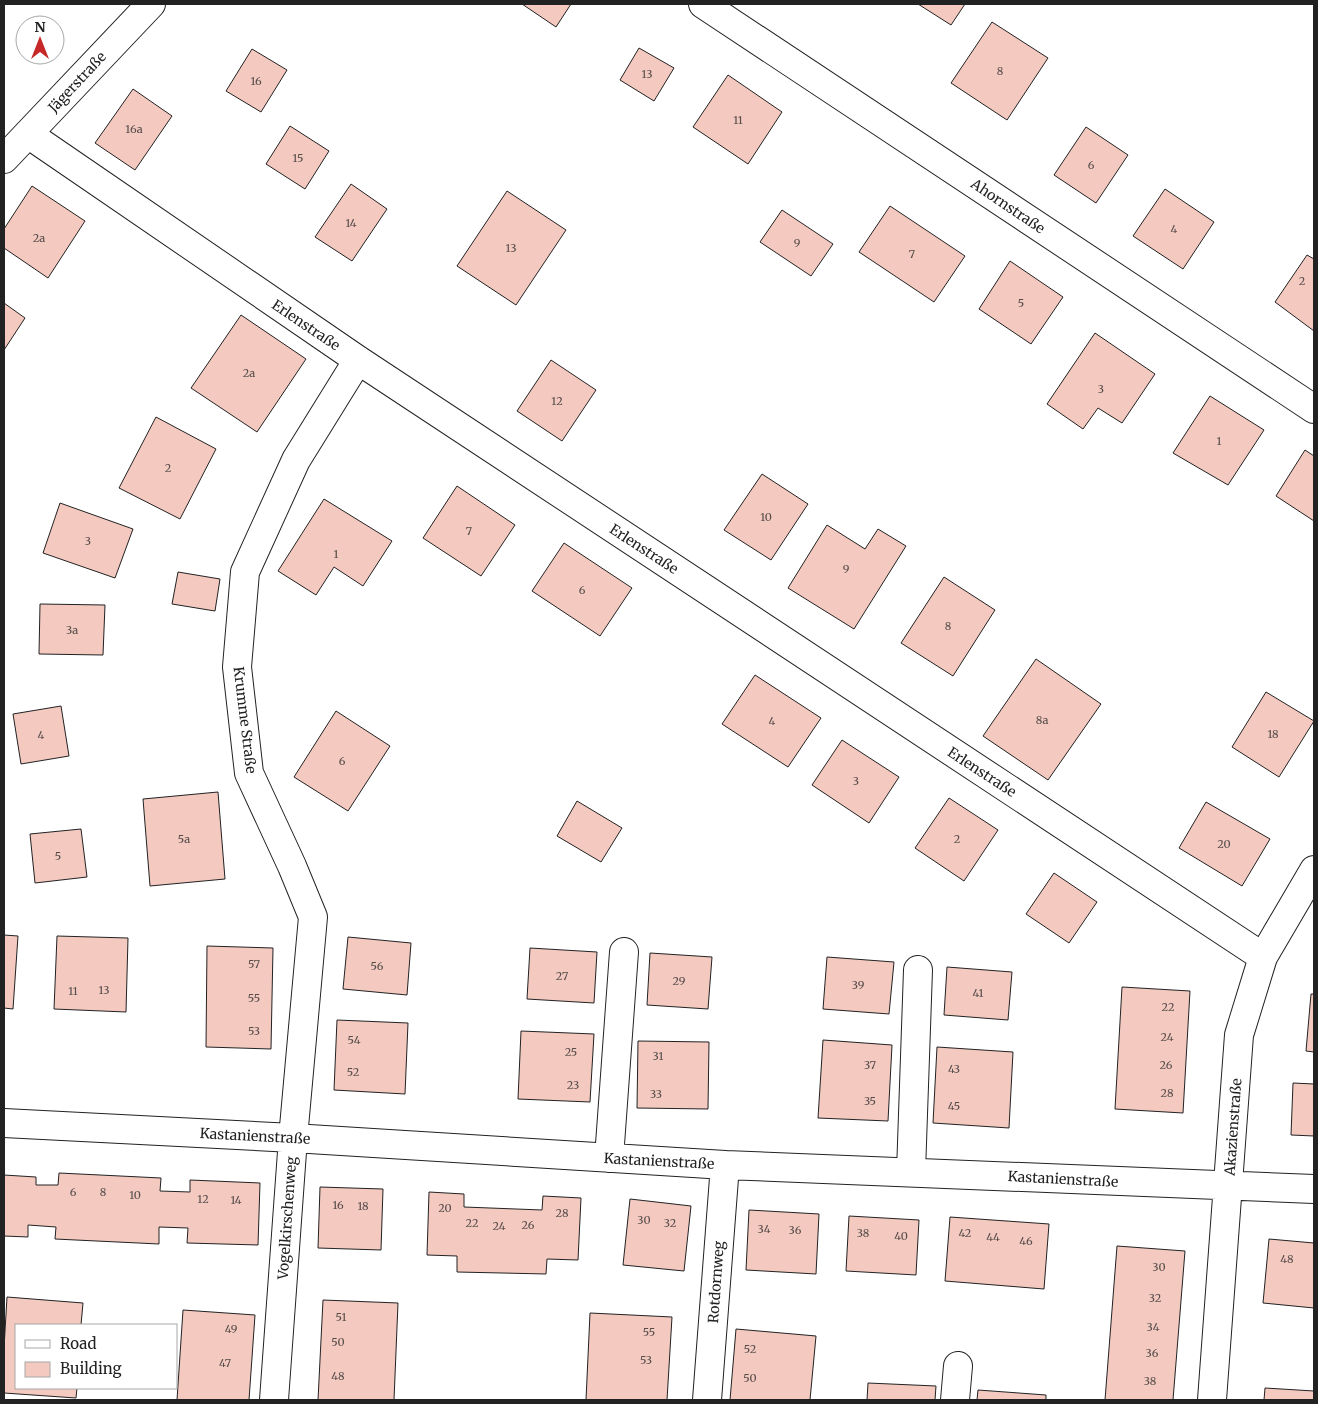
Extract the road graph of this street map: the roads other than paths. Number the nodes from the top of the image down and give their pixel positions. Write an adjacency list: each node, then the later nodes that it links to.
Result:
1 (151, 4): 3 (street, Jägerstraße)
2 (703, 4): 6 (street, Ahornstraße)
3 (28, 134): 4 (street, Jägerstraße); 5 (street, Erlenstraße)
4 (4, 159)
5 (358, 360): 8 (street, Krumme Straße); 10 (street, Erlenstraße)
6 (1314, 409)
7 (1314, 870): 10 (street, Akazienstraße)
8 (313, 917): 13 (street, Vogelkirschenweg)
9 (624, 952): 14 (street)
10 (1263, 957): 17 (street, Akazienstraße)
11 (918, 970): 16 (street)
12 (4, 1123): 13 (street, Kastanienstraße)
13 (293, 1138): 14 (street, Kastanienstraße); 20 (street, Vogelkirschenweg)
14 (610, 1158): 15 (street, Kastanienstraße)
15 (725, 1164): 16 (street, Kastanienstraße); 21 (street, Rotdornweg)
16 (911, 1172): 17 (street, Kastanienstraße)
17 (1228, 1186): 18 (street, Kastanienstraße); 23 (street, Akazienstraße)
18 (1314, 1189)
19 (958, 1366): 22 (street)
20 (274, 1400)
21 (707, 1400)
22 (955, 1400)
23 (1212, 1400)

